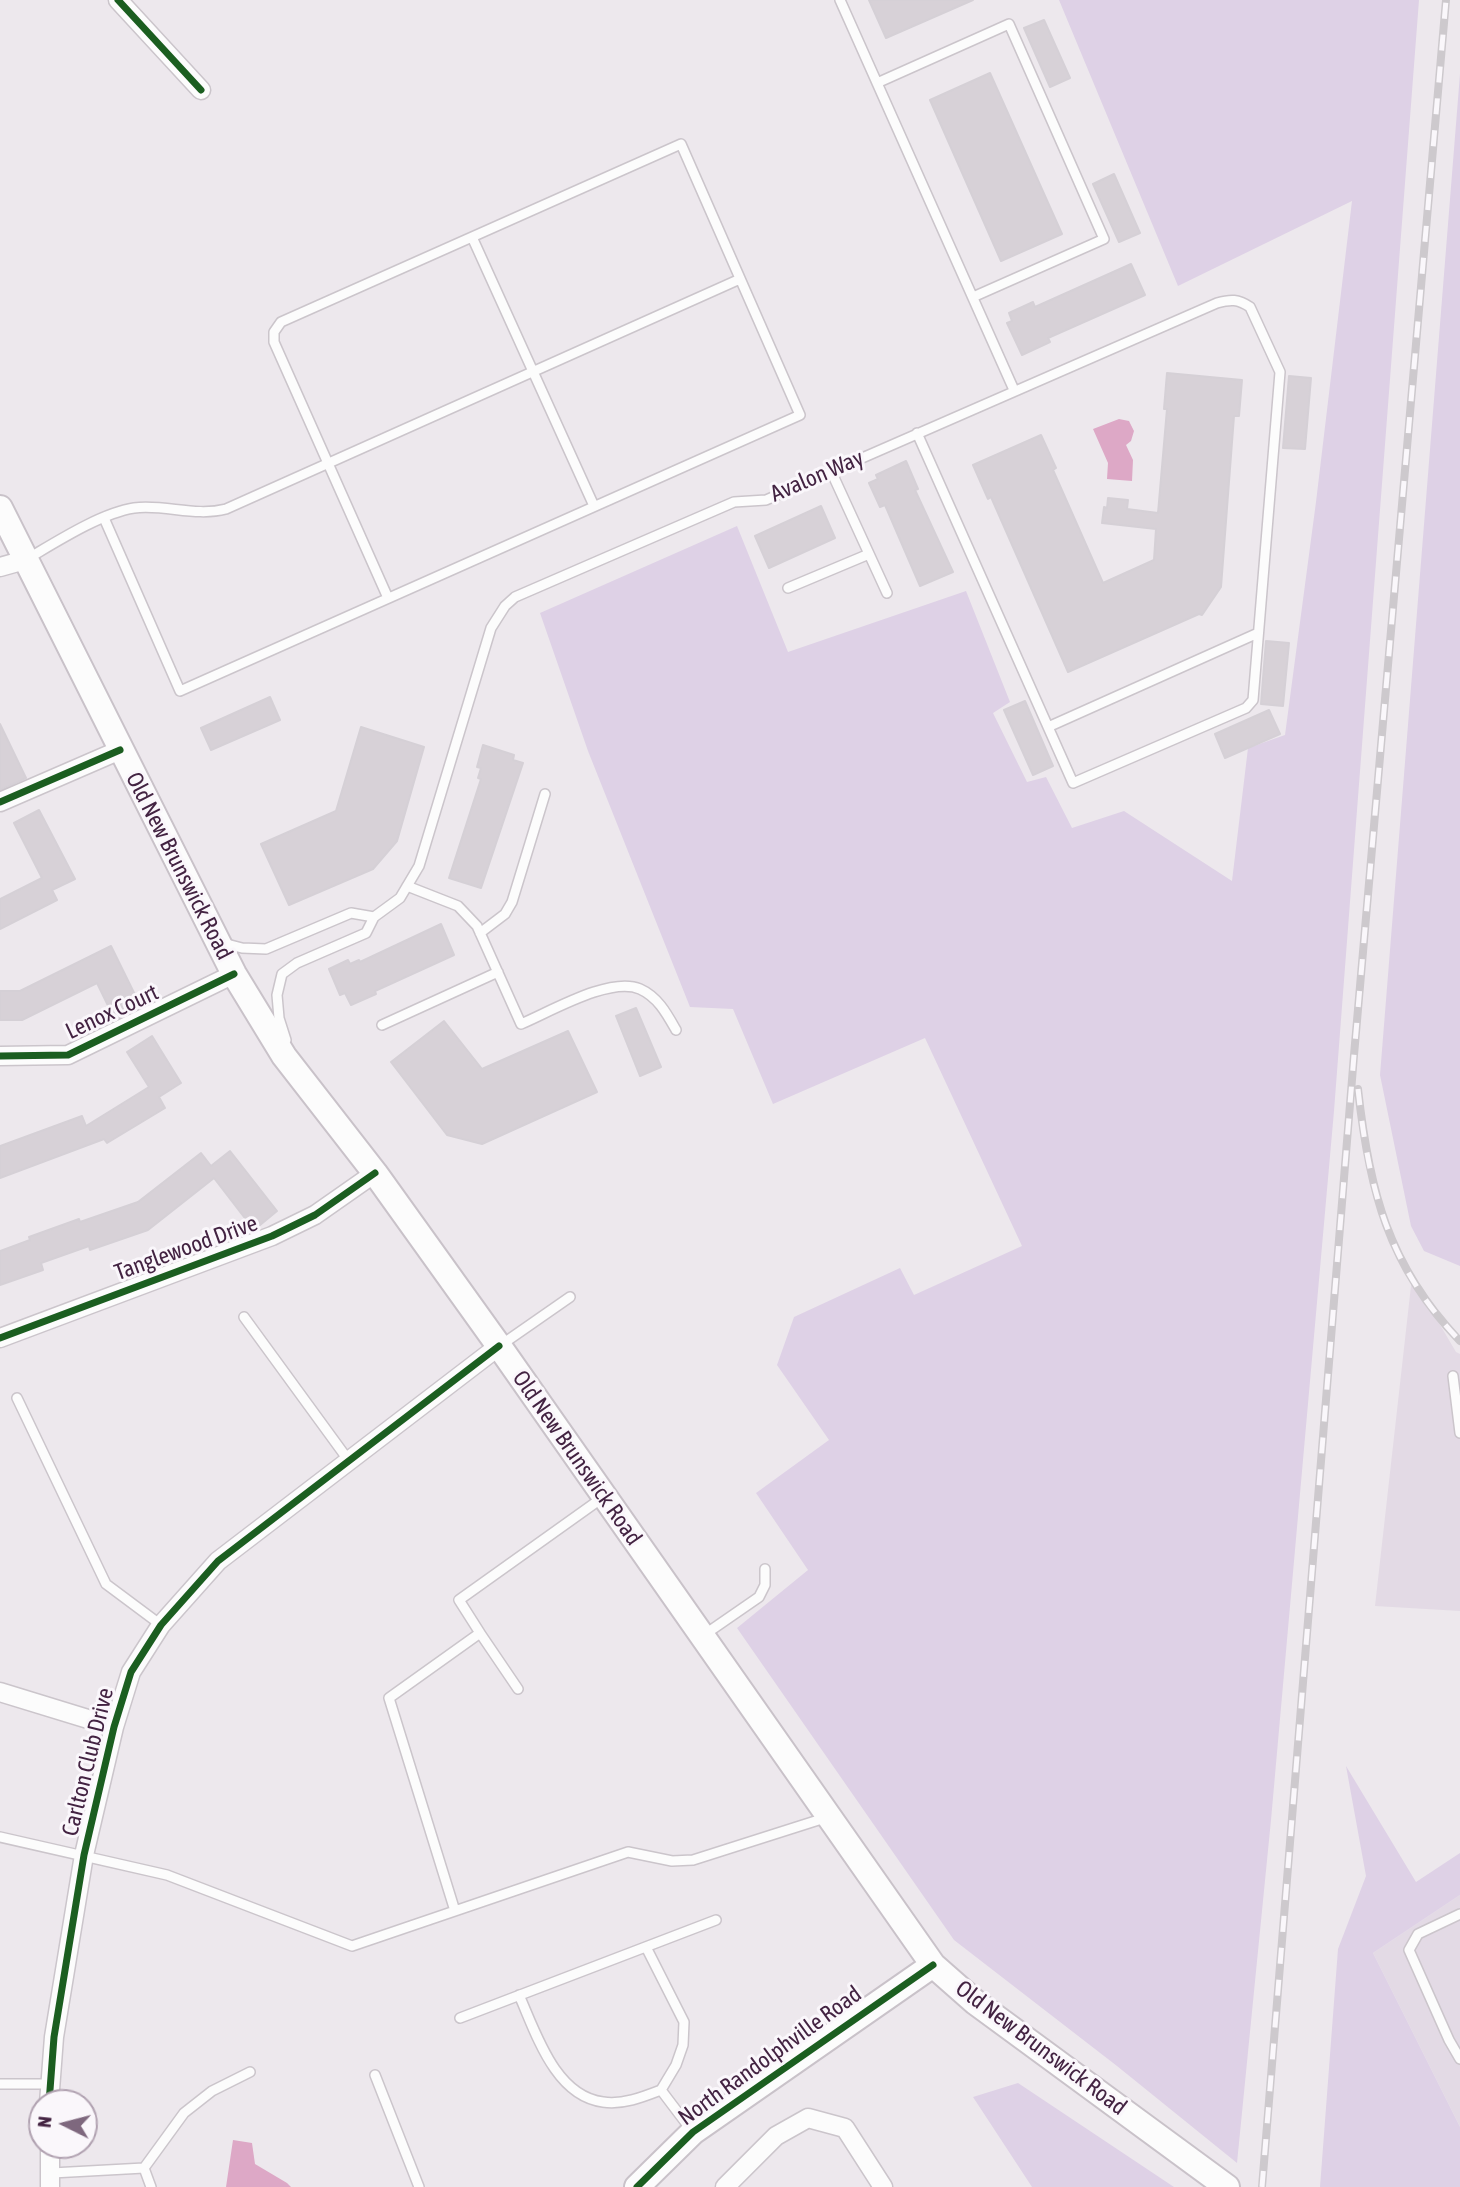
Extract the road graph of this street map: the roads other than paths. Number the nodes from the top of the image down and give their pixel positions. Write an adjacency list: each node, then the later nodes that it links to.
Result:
1 (118, 0): 4 (street)
2 (840, 0): 3 (lane)
3 (877, 83): 7 (lane); 7 (lane)
4 (201, 89)
5 (472, 237): 6 (lane); 8 (lane); 11 (lane)
6 (740, 279): 8 (lane); 13 (lane)
7 (973, 297): 9 (lane)
8 (533, 372): 11 (lane); 13 (lane)
9 (1014, 390): 10 (lane, Avalon Way); 22 (lane, Avalon Way)
10 (917, 433): 12 (lane, Avalon Way); 23 (lane)
11 (328, 463): 15 (lane); 21 (lane)
12 (831, 471): 16 (lane); 27 (lane, Avalon Way)
13 (594, 506): 21 (lane)
14 (0, 508): 17 (main road, Old New Brunswick Road)
15 (104, 518): 17 (lane); 21 (lane)
16 (869, 554): 19 (lane); 20 (lane)
17 (25, 560): 18 (street); 24 (main road, Old New Brunswick Road)
18 (0, 567)
19 (788, 588)
20 (887, 593)
21 (388, 598)
22 (1258, 633): 23 (lane); 23 (lane, Avalon Way)
23 (1048, 727)
24 (120, 750): 26 (street); 30 (main road, Old New Brunswick Road)
25 (545, 793): 29 (lane)
26 (0, 802)
27 (407, 886): 28 (lane, Avalon Way); 29 (lane)
28 (374, 917): 30 (lane); 36 (lane, Avalon Way)
29 (480, 933): 31 (lane)
30 (218, 942): 32 (main road, Old New Brunswick Road)
31 (498, 972): 33 (lane); 34 (lane)
32 (234, 974): 35 (street, Lenox Court); 36 (main road, Old New Brunswick Road)
33 (382, 1025)
34 (676, 1030)
35 (0, 1056)
36 (296, 1072): 37 (main road, Old New Brunswick Road)
37 (374, 1173): 40 (street, Tanglewood Drive); 41 (main road, Old New Brunswick Road)
38 (570, 1297): 41 (lane)
39 (244, 1317): 45 (lane)
40 (0, 1338)
41 (499, 1346): 45 (street, Carlton Club Drive); 46 (main road, Old New Brunswick Road)
42 (1453, 1376): 44 (lane)
43 (17, 1398): 48 (lane)
44 (1460, 1433)
45 (349, 1461): 48 (street, Carlton Club Drive)
46 (603, 1497): 49 (lane); 50 (main road, Old New Brunswick Road)
47 (765, 1569): 50 (lane)
48 (161, 1625): 53 (street, Carlton Club Drive)
49 (480, 1633): 51 (lane); 57 (lane)
50 (702, 1636): 54 (main road, Old New Brunswick Road)
51 (518, 1689)
52 (0, 1692): 53 (street)
53 (114, 1727): 56 (street, Carlton Club Drive)
54 (829, 1817): 57 (lane); 62 (main road, Old New Brunswick Road)
55 (0, 1837): 56 (lane)
56 (84, 1856): 57 (lane); 69 (street, Carlton Club Drive)
57 (455, 1911)
58 (1457, 1916): 60 (lane); 65 (lane)
59 (716, 1920): 61 (lane)
60 (1460, 1929)
61 (646, 1947): 63 (lane); 71 (lane)
62 (933, 1965): 72 (main road, North Randolphville Road); 81 (main road, Old New Brunswick Road)
63 (519, 1995): 64 (lane); 71 (lane)
64 (460, 2018)
65 (1460, 2059)
66 (250, 2072): 74 (lane)
67 (375, 2075): 77 (lane)
68 (0, 2084): 69 (lane)
69 (50, 2084): 70 (street, Carlton Club Drive)
70 (50, 2089)
71 (661, 2090): 72 (lane)
72 (693, 2132): 78 (main road, North Randolphville Road)
73 (50, 2159): 75 (street)
74 (144, 2168): 75 (lane); 76 (lane)
75 (51, 2180)
76 (151, 2187)
77 (419, 2187)
78 (637, 2187)
79 (725, 2187): 80 (street)
80 (883, 2187)
81 (1227, 2187)

